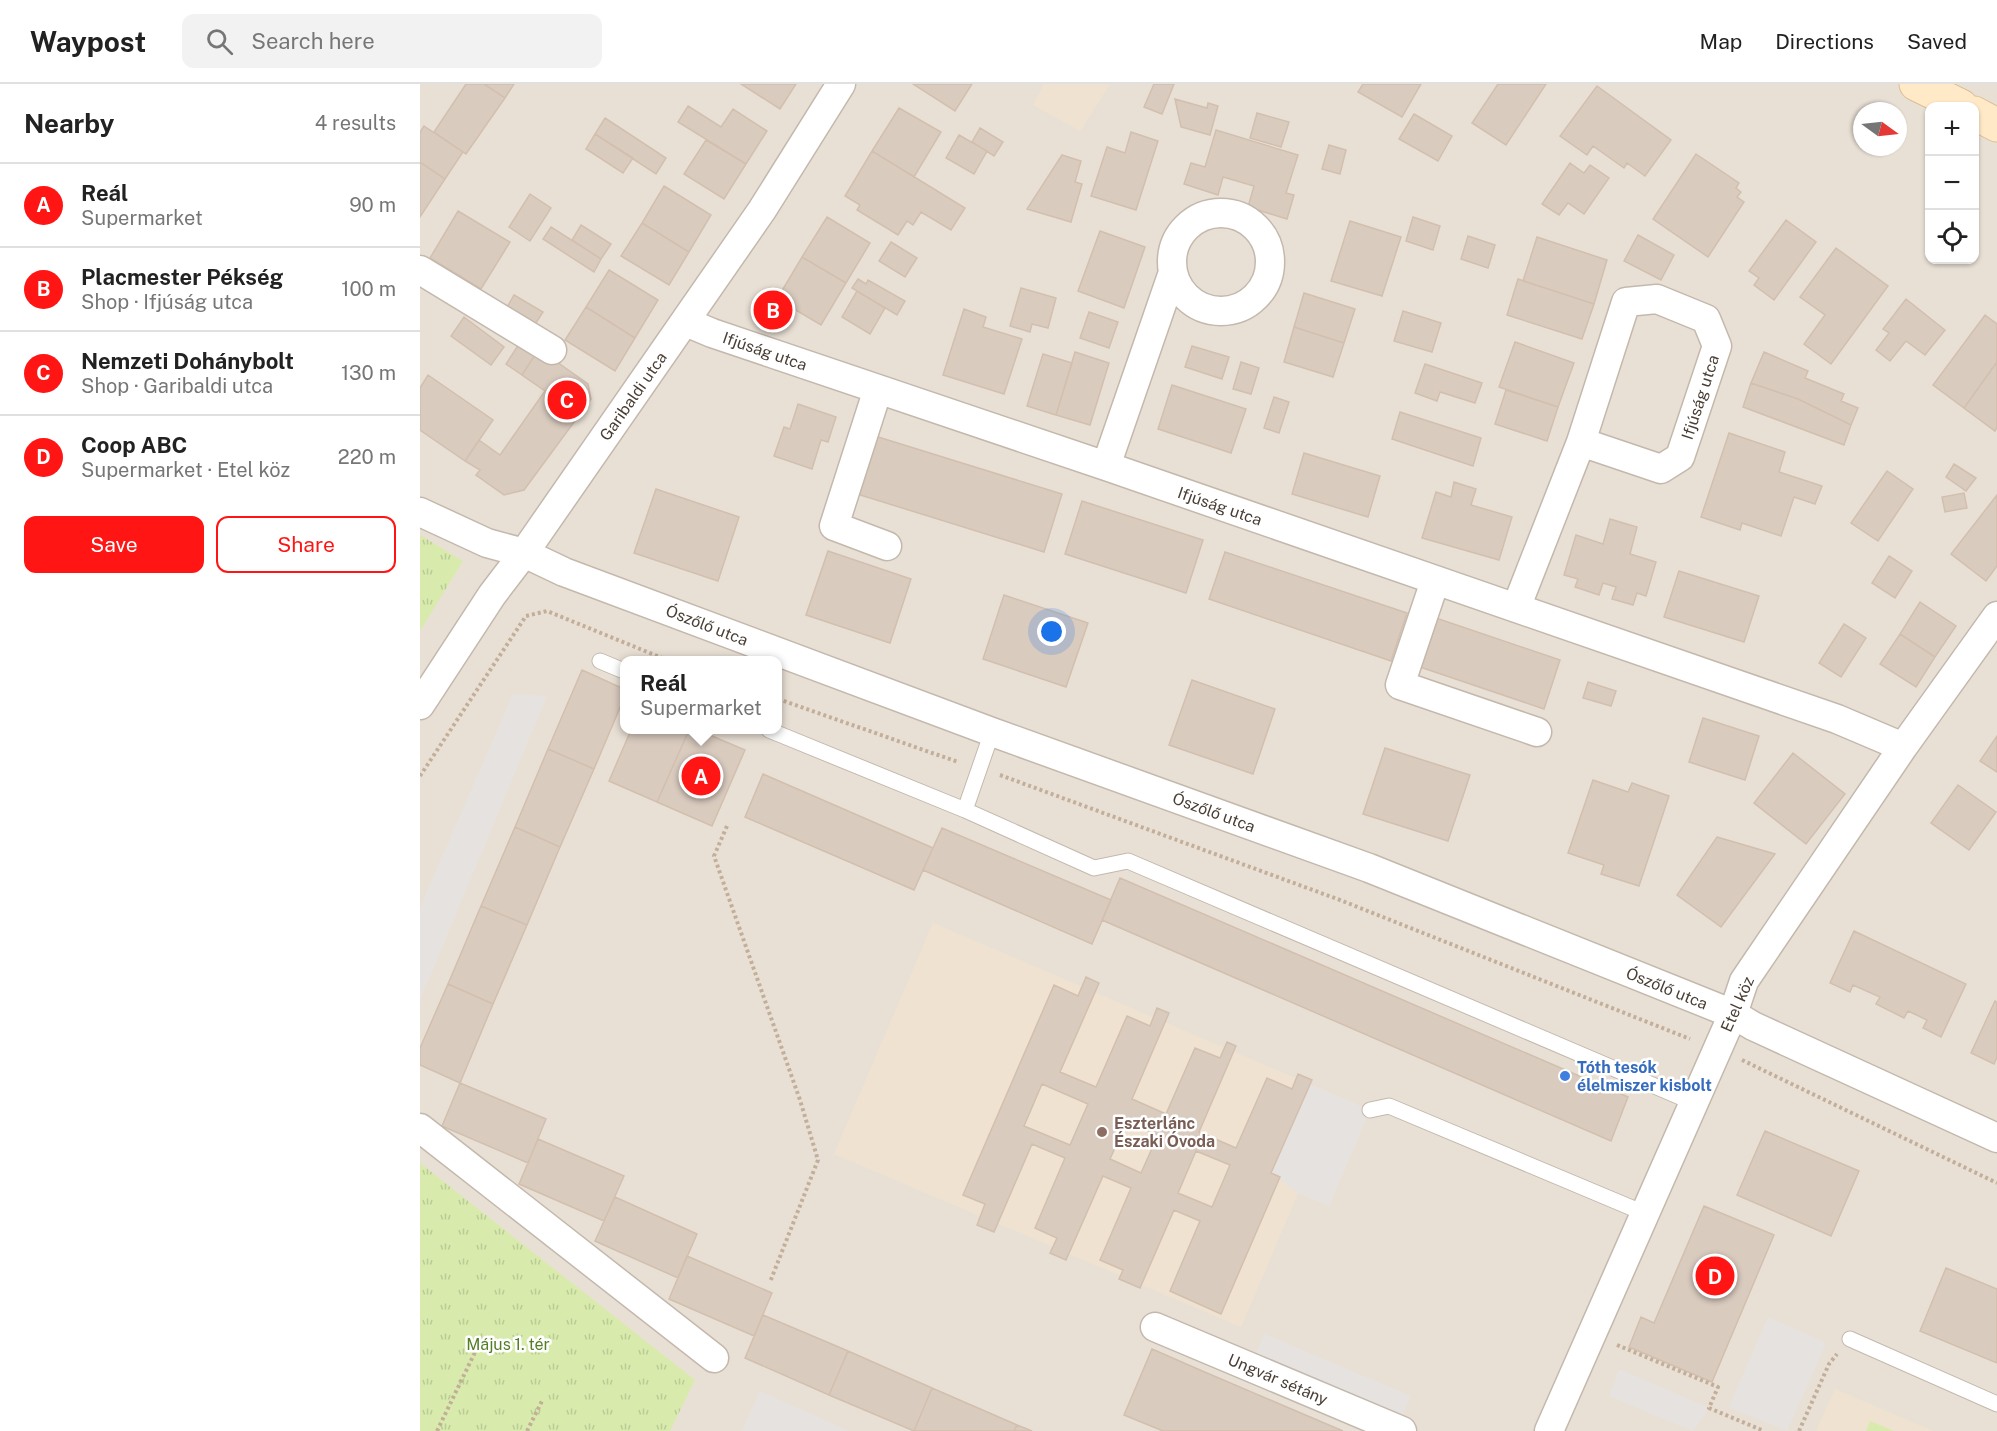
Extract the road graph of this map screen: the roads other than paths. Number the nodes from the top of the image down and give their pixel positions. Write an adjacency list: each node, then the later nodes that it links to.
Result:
1 (841, 84): 8 (street, Garibaldi utca)
2 (1916, 84): 3 (main road)
3 (1953, 102)
4 (1979, 116): 5 (main road)
5 (1997, 125)
6 (420, 270): 9 (street)
7 (1173, 272): 12 (street)
8 (686, 322): 10 (street, Ifjúság utca); 15 (street, Garibaldi utca)
9 (552, 350)
10 (879, 389): 12 (street, Ifjúság utca); 14 (street)
11 (1581, 442): 11 (street, Ifjúság utca); 17 (street, Ifjúság utca)
12 (1106, 466): 16 (street, Ifjúság utca)
13 (420, 512): 15 (street, Ószőlő utca)
14 (887, 546)
15 (524, 553): 21 (street, Garibaldi utca); 22 (street, Ószőlő utca)
16 (1435, 581): 17 (street, Ifjúság utca); 23 (street)
17 (1516, 608): 25 (street, Ifjúság utca)
18 (1997, 616): 25 (street, Etel köz)
19 (600, 661): 20 (lane)
20 (620, 669)
21 (420, 705)
22 (992, 732): 26 (lane); 27 (street, Ószőlő utca)
23 (1537, 732)
24 (781, 734): 26 (lane)
25 (1903, 747): 27 (street, Etel köz)
26 (964, 810): 28 (lane)
27 (1733, 1014): 28 (street, Etel köz); 31 (street, Ószőlő utca)
28 (1692, 1102): 32 (street, Etel köz)
29 (1370, 1110): 32 (lane)
30 (420, 1128): 35 (street)
31 (1997, 1138)
32 (1644, 1213): 38 (street, Etel köz)
33 (1155, 1326): 37 (street, Ungvár sétány)
34 (1850, 1339): 36 (lane)
35 (714, 1358)
36 (1997, 1404)
37 (1402, 1431)
38 (1549, 1431)

